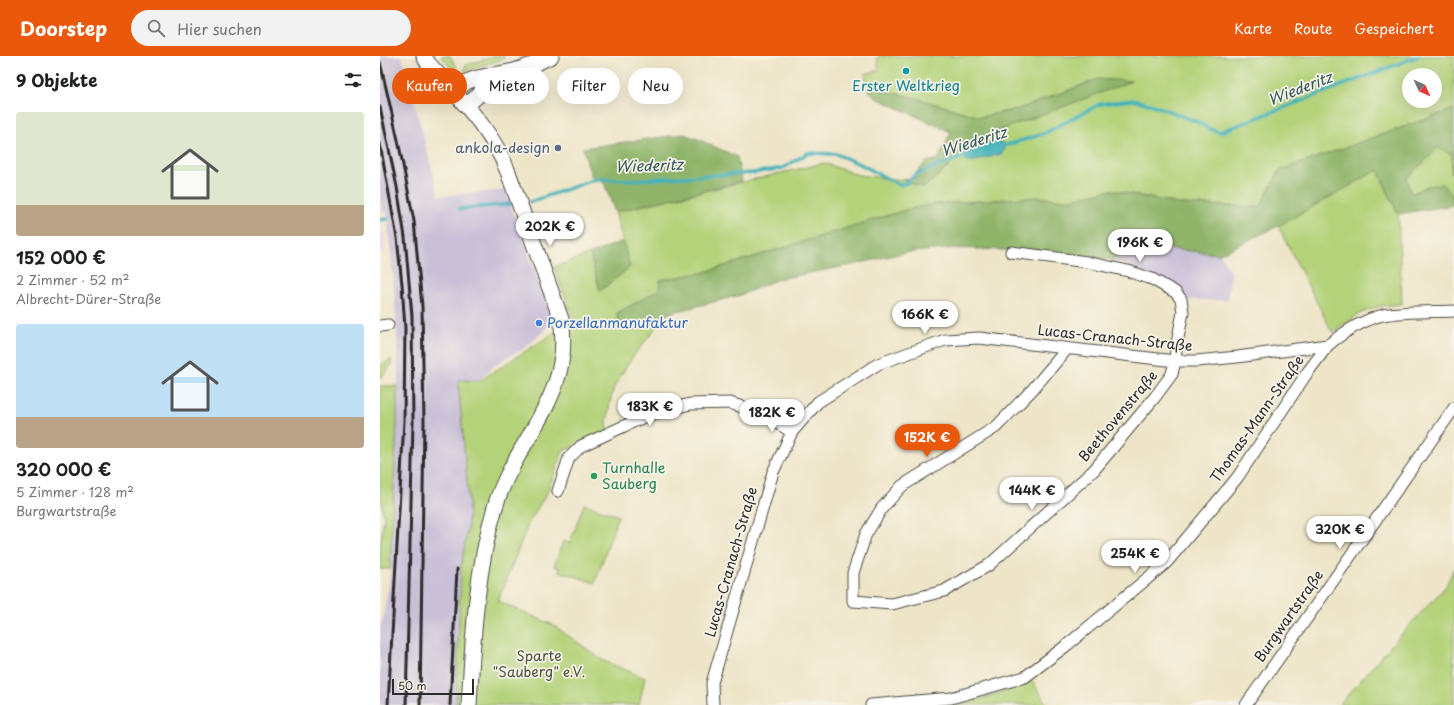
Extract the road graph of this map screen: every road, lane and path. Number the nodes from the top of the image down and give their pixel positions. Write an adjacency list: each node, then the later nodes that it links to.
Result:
1 (424, 56): 3 (main road)
2 (551, 56): 4 (main road)
3 (432, 68)
4 (521, 68)
5 (475, 98): 6 (main road)
6 (466, 106): 15 (main road)
7 (1011, 252): 11 (street, Beethovenstraße)
8 (1454, 311): 9 (street, Lucas-Cranach-Straße)
9 (1328, 345): 11 (street, Lucas-Cranach-Straße); 17 (street, Thomas-Mann-Straße)
10 (1067, 349): 11 (street, Lucas-Cranach-Straße); 11 (street, Beethovenstraße); 13 (street, Lucas-Cranach-Straße)
11 (1175, 361)
12 (1454, 408): 18 (street, Burgwartstraße)
13 (792, 432): 14 (street); 16 (street, Lucas-Cranach-Straße)
14 (558, 491)
15 (470, 705)
16 (713, 705)
17 (870, 705)
18 (1246, 705)

